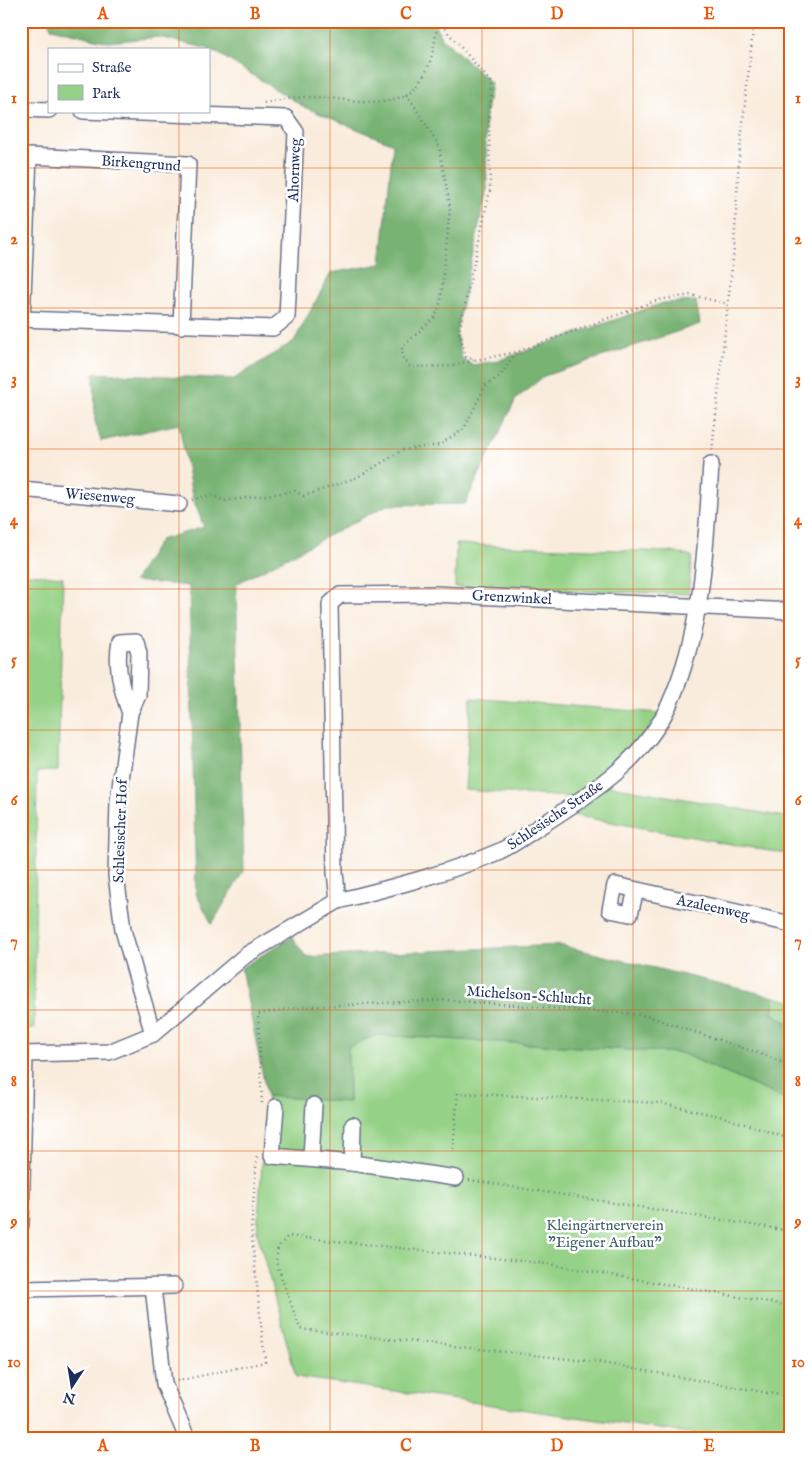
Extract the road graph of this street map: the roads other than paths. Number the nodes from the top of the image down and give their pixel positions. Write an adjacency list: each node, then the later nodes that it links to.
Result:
1 (21, 109): 2 (street)
2 (48, 110)
3 (113, 112): 5 (street, Ahornweg)
4 (21, 319): 5 (street, Birkengrund); 5 (street, Birkengrund)
5 (181, 326)
6 (711, 464): 9 (street)
7 (21, 489): 8 (street, Wiesenweg)
8 (179, 504)
9 (698, 606): 10 (street, Grenzwinkel); 13 (street, Schlesische Straße); 13 (street, Grenzwinkel)
10 (791, 611)
11 (130, 713): 15 (street, Schlesischer Hof)
12 (636, 890): 14 (street, Azaleenweg)
13 (338, 901): 15 (street, Schlesische Straße)
14 (791, 924)
15 (153, 1034): 16 (street, Schlesische Straße)
16 (23, 1054): 23 (street)
17 (269, 1105): 20 (street)
18 (314, 1105): 20 (street)
19 (353, 1125): 21 (street)
20 (311, 1159): 21 (street)
21 (352, 1164): 22 (street)
22 (456, 1178)
23 (21, 1225)
24 (174, 1286): 25 (street)
25 (153, 1287): 26 (street); 27 (street)
26 (21, 1289)
27 (187, 1438)

